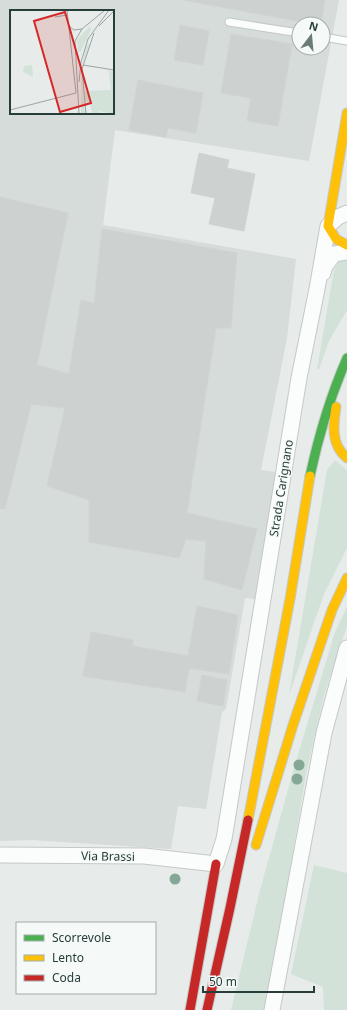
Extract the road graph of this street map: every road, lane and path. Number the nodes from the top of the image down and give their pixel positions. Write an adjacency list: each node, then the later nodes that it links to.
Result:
1 (228, 22): 2 (lane)
2 (291, 32)
3 (331, 38): 4 (lane)
4 (347, 41)
5 (347, 113): 6 (main road, Strada Carignano)
6 (343, 134): 7 (main road); 9 (main road, Strada Carignano)
7 (347, 166)
8 (347, 214): 9 (street)
9 (328, 226): 10 (main road); 12 (street, Strada Carignano)
10 (347, 245)
11 (347, 252): 12 (street)
12 (317, 289): 19 (street, Strada Carignano)
13 (345, 362): 14 (main road); 21 (main road)
14 (347, 458)
15 (347, 578): 17 (main road)
16 (347, 648): 24 (street)
17 (254, 851)
18 (0, 855): 19 (street, Via Brassi)
19 (216, 864): 22 (main road)
20 (247, 874): 21 (main road)
21 (215, 978): 23 (main road)
22 (190, 1010)
23 (207, 1010)
24 (272, 1010)

